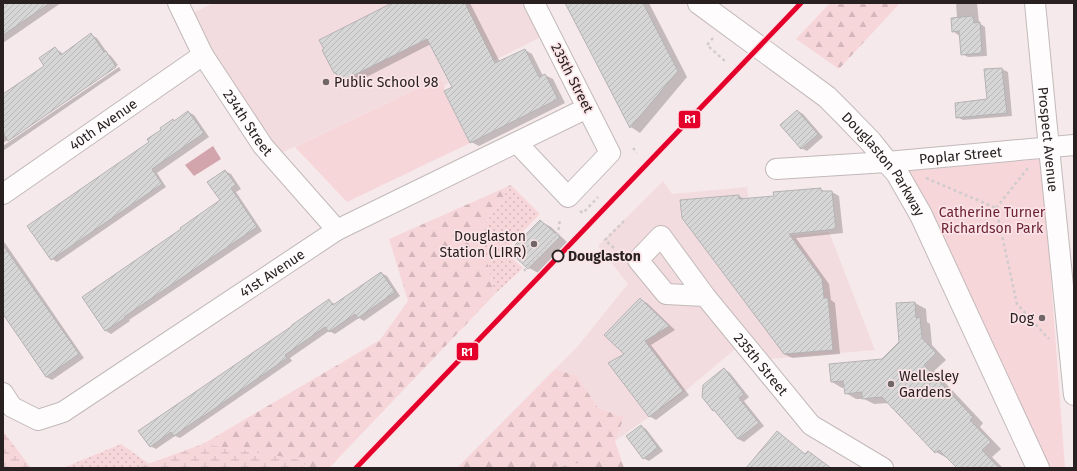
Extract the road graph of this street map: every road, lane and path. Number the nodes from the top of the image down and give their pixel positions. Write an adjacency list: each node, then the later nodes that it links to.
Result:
1 (178, 3): 6 (street, 234th Street)
2 (534, 3): 8 (street, 235th Street)
3 (699, 3): 5 (main road, Douglaston Parkway)
4 (1035, 3): 12 (street, Prospect Avenue)
5 (723, 32): 7 (path); 14 (main road, Douglaston Parkway)
6 (203, 55): 18 (street, 40th Avenue); 24 (street, 234th Street)
7 (726, 62)
8 (587, 108): 9 (street, 41st Avenue); 9 (street, 235th Street)
9 (517, 143): 24 (street, 41st Avenue)
10 (1074, 145): 12 (street, Poplar Street)
11 (633, 148): 13 (path)
12 (1049, 148): 14 (street, Poplar Street); 32 (street, Prospect Avenue)
13 (637, 153)
14 (887, 162): 16 (street, Poplar Street); 34 (main road, Douglaston Parkway)
15 (1033, 163): 21 (path)
16 (776, 169)
17 (924, 177): 21 (path)
18 (3, 194)
19 (598, 196): 20 (path)
20 (588, 208)
21 (996, 208): 30 (path)
22 (560, 219): 25 (path)
23 (624, 221): 27 (path)
24 (337, 230): 31 (street, 41st Avenue)
25 (558, 233): 26 (path); 28 (path)
26 (561, 237)
27 (614, 248)
28 (524, 271)
29 (706, 296): 29 (street, 235th Street); 33 (street, 235th Street)
30 (1050, 340)
31 (3, 393)
32 (1074, 395)
33 (883, 468)
34 (1038, 468)

